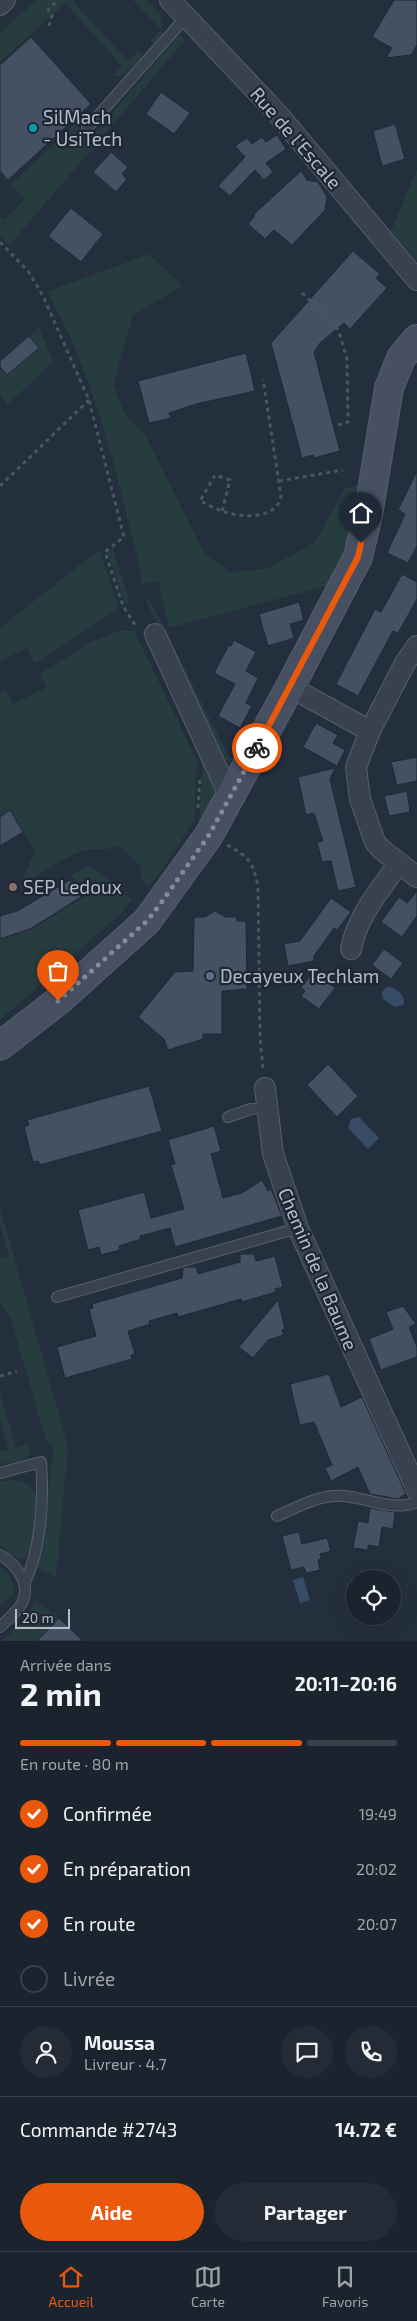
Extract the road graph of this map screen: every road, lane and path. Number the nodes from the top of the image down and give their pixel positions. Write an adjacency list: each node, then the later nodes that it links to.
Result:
1 (5, 0): 4 (street)
2 (58, 0): 6 (path)
3 (170, 0): 5 (street, Rue de l'Escale)
4 (0, 4)
5 (186, 17): 7 (lane); 9 (street, Rue de l'Escale)
6 (49, 26)
7 (87, 128)
8 (0, 242): 13 (path)
9 (417, 280)
10 (302, 293): 14 (path)
11 (417, 339): 21 (street)
12 (263, 379): 16 (path)
13 (89, 400): 17 (path); 19 (path)
14 (335, 426)
15 (343, 470): 16 (path)
16 (279, 482): 18 (path)
17 (0, 486)
18 (222, 511): 18 (path)
19 (148, 634): 24 (street)
20 (417, 646): 22 (street)
21 (290, 687): 22 (street); 24 (street)
22 (370, 731): 27 (street)
23 (200, 775): 25 (path)
24 (230, 797): 30 (street)
25 (198, 811)
26 (222, 843): 33 (path)
27 (399, 863): 28 (street); 29 (street)
28 (417, 877)
29 (350, 949)
30 (58, 1001): 31 (street); 32 (street)
31 (0, 1046)
32 (0, 1061)
33 (265, 1088): 34 (street, Chemin de la Baume)
34 (267, 1108): 35 (lane); 36 (street, Chemin de la Baume)
35 (228, 1117)
36 (298, 1228): 37 (lane); 41 (street, Chemin de la Baume)
37 (57, 1296)
38 (17, 1371): 39 (path)
39 (0, 1376)
40 (0, 1473): 45 (lane)
41 (417, 1490)
42 (417, 1502): 43 (lane)
43 (277, 1516)
44 (0, 1555): 45 (lane)
45 (25, 1582): 46 (lane)
46 (0, 1626)

